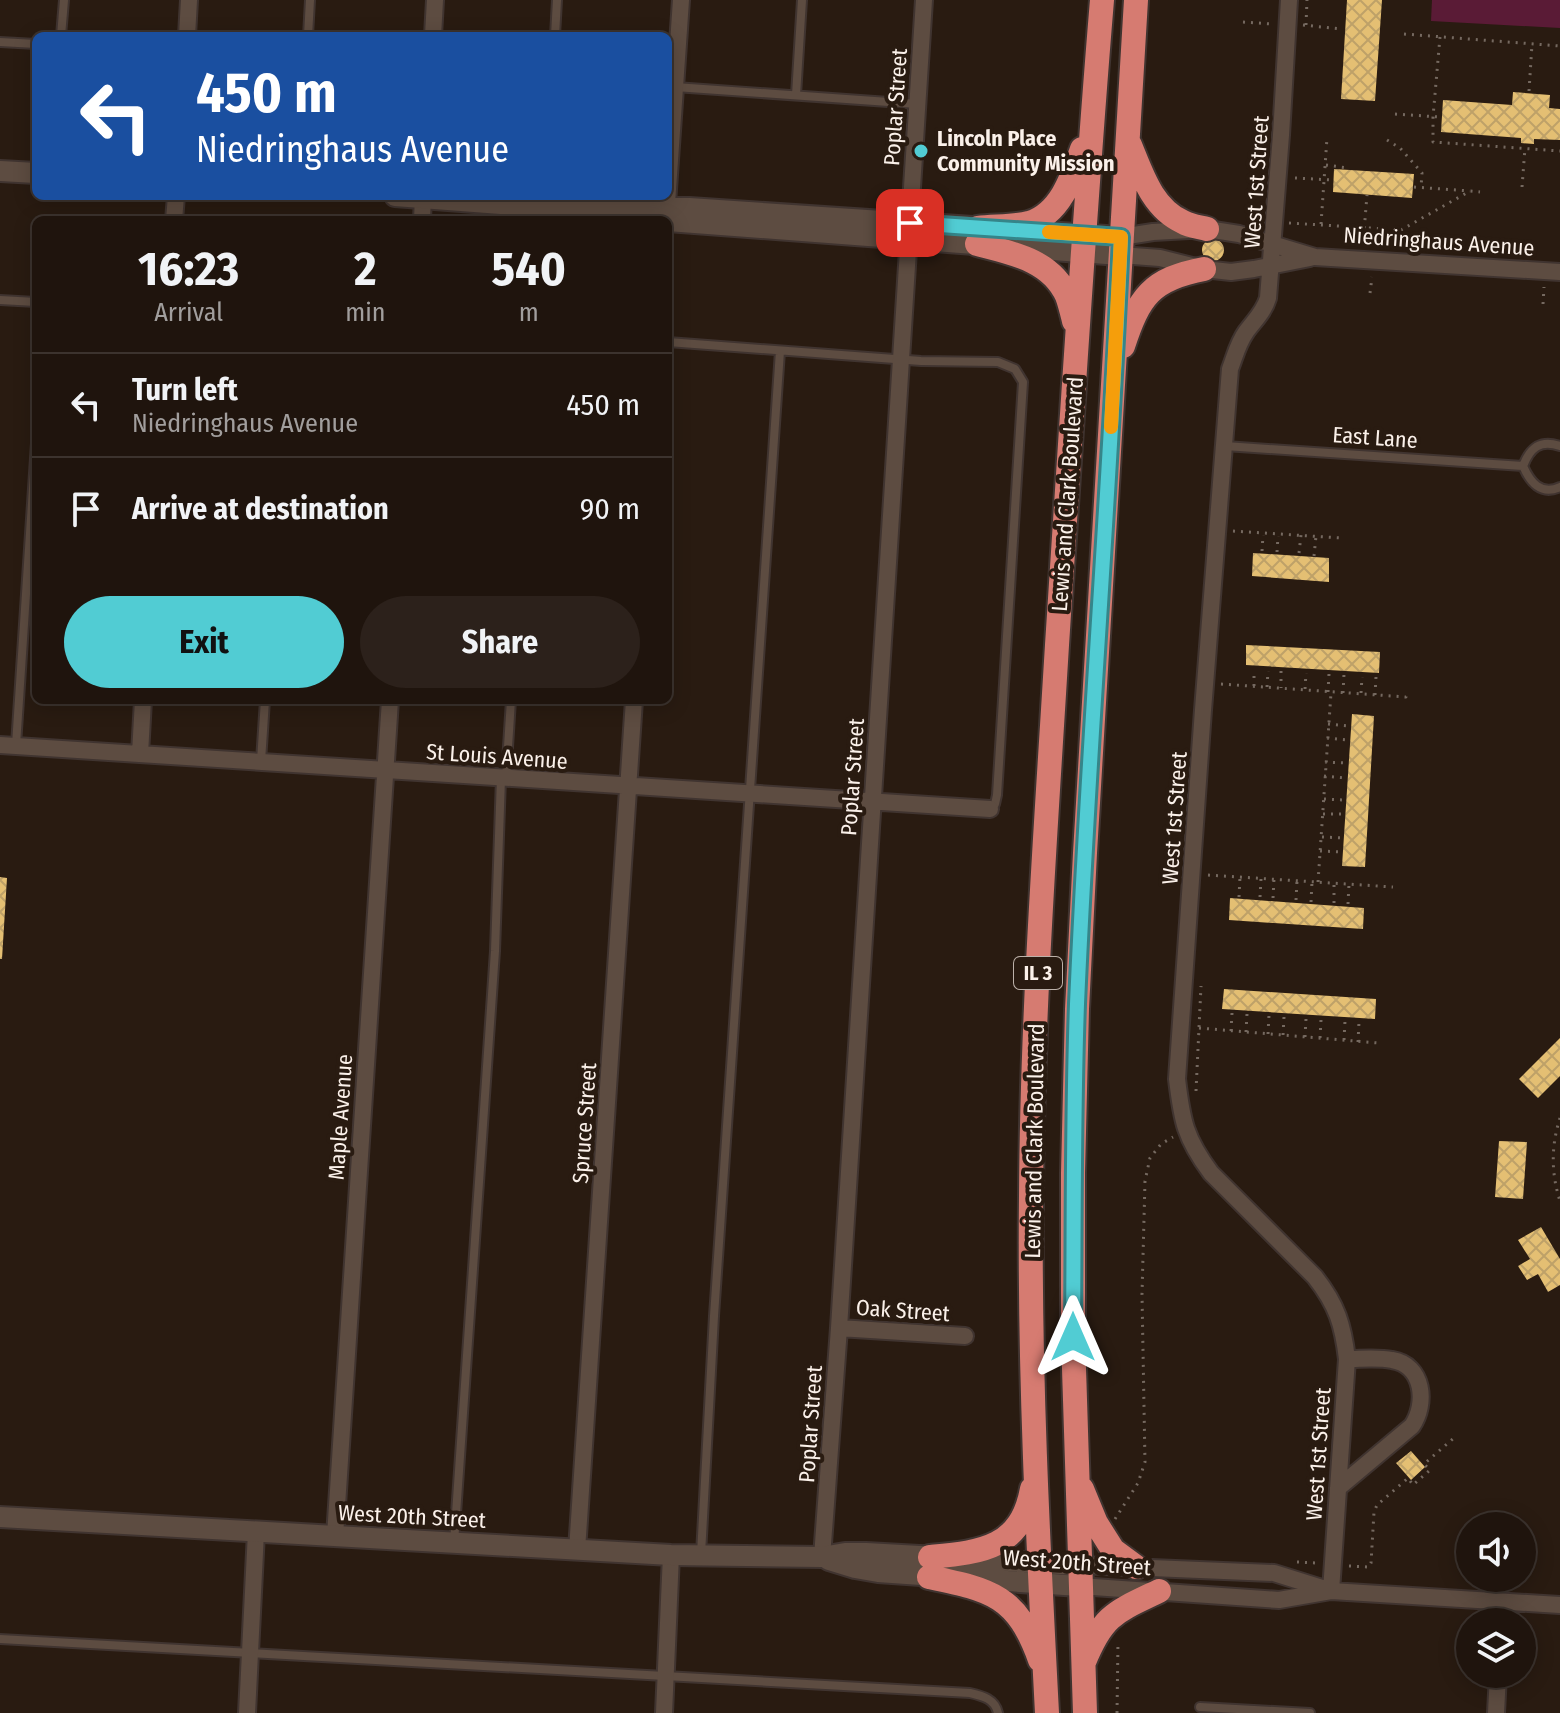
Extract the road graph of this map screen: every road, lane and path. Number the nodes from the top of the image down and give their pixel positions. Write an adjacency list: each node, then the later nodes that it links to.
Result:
1 (64, 0): 14 (lane)
2 (189, 0): 15 (street)
3 (310, 0): 16 (lane)
4 (435, 0): 17 (street)
5 (557, 0): 18 (lane)
6 (681, 0): 25 (street)
7 (802, 0): 27 (lane)
8 (924, 0): 28 (street, Poplar Street)
9 (1102, 0): 30 (highway, IL 3)
10 (1136, 0): 33 (highway, IL 3)
11 (1289, 0): 54 (street, West 1st Street)
12 (1307, 0): 13 (path)
13 (1306, 25)
14 (61, 32)
15 (187, 32)
16 (308, 32)
17 (433, 32)
18 (555, 32)
19 (1404, 34): 20 (path)
20 (1440, 37): 23 (path); 31 (path)
21 (0, 42): 22 (lane)
22 (32, 44)
23 (1532, 44): 24 (path); 26 (path)
24 (1560, 46)
25 (672, 86): 27 (lane)
26 (1529, 91)
27 (796, 95): 28 (lane)
28 (917, 104): 58 (street, Poplar Street)
29 (1395, 114): 31 (path)
30 (1092, 116): 59 (highway); 60 (highway, IL 3)
31 (1433, 117): 32 (path); 36 (path)
32 (1440, 117)
33 (1127, 138): 57 (highway); 62 (highway, IL 3)
34 (1327, 138): 38 (path)
35 (1387, 140): 47 (path)
36 (1525, 148): 37 (path); 46 (path)
37 (1560, 151)
38 (1326, 165): 39 (path); 43 (path)
39 (1348, 168)
40 (0, 171): 41 (street)
41 (32, 173)
42 (1291, 178): 43 (path)
43 (1324, 179): 44 (path); 55 (path)
44 (1332, 180)
45 (1414, 187): 47 (path)
46 (1522, 187)
47 (1421, 188): 48 (path)
48 (1470, 191): 49 (path); 56 (path)
49 (1480, 192)
50 (1367, 195): 56 (path)
51 (459, 200): 52 (street, Niedringhaus Avenue)
52 (654, 216)
53 (672, 217): 58 (street, Niedringhaus Avenue)
54 (1275, 223): 55 (path); 61 (street, West 1st Street)
55 (1321, 224): 56 (path)
56 (1364, 227): 64 (path)
57 (1207, 229): 61 (street, Niedringhaus Avenue); 62 (street, Niedringhaus Avenue)
58 (909, 231): 59 (street, Niedringhaus Avenue); 73 (street, Poplar Street)
59 (978, 236): 60 (street, Niedringhaus Avenue); 70 (highway)
60 (1083, 243): 62 (street, Niedringhaus Avenue); 70 (highway, Lewis and Clark Boulevard / IL 3)
61 (1273, 245): 63 (street, Niedringhaus Avenue); 65 (street, West 1st Street)
62 (1121, 246): 66 (street, Niedringhaus Avenue); 74 (highway, Lewis and Clark Boulevard / IL 3)
63 (1315, 257): 64 (street, Niedringhaus Avenue); 65 (street, Niedringhaus Avenue)
64 (1361, 260): 67 (street, Niedringhaus Avenue)
65 (1272, 266): 66 (street, Niedringhaus Avenue); 75 (street, West 1st Street)
66 (1204, 269): 74 (highway)
67 (1560, 272)
68 (0, 300): 69 (lane)
69 (32, 302)
70 (1077, 332): 183 (highway, Lewis and Clark Boulevard / IL 3)
71 (672, 342): 72 (lane)
72 (780, 351): 73 (lane); 127 (lane)
73 (901, 359): 130 (street, Poplar Street); 131 (lane)
74 (1113, 375): 182 (highway, Lewis and Clark Boulevard / IL 3)
75 (1224, 446): 77 (lane, East Lane); 176 (street, West 1st Street)
76 (1560, 446): 77 (lane)
77 (1523, 466): 79 (lane)
78 (32, 486): 117 (lane)
79 (1560, 487)
80 (1230, 531): 81 (path)
81 (1263, 533): 82 (path); 86 (path)
82 (1278, 534): 83 (path); 87 (path)
83 (1301, 535): 84 (path); 88 (path)
84 (1316, 536): 85 (path); 89 (path)
85 (1341, 538)
86 (1262, 551)
87 (1277, 552)
88 (1299, 553)
89 (1314, 556)
90 (1254, 670): 99 (path)
91 (1268, 671): 100 (path)
92 (1281, 671): 101 (path)
93 (1306, 673): 102 (path)
94 (1329, 674): 103 (path)
95 (1344, 674): 105 (path)
96 (1362, 677): 106 (path)
97 (1376, 677): 107 (path)
98 (1221, 684): 99 (path)
99 (1254, 687): 100 (path)
100 (1267, 688): 101 (path)
101 (1281, 689): 102 (path)
102 (1305, 690): 103 (path)
103 (1329, 692): 105 (path); 113 (path)
104 (1406, 692): 107 (path)
105 (1343, 693): 106 (path)
106 (1361, 694): 107 (path)
107 (1375, 695)
108 (143, 704): 118 (street)
109 (265, 704): 119 (lane)
110 (390, 704): 122 (street, Maple Avenue)
111 (511, 704): 124 (lane)
112 (634, 704): 126 (street, Spruce Street)
113 (1328, 724): 114 (path); 115 (path)
114 (1349, 726)
115 (1327, 738): 116 (path); 120 (path)
116 (1348, 740)
117 (8, 745): 118 (street, St Louis Avenue)
118 (140, 754): 119 (street, St Louis Avenue)
119 (261, 762): 122 (street, St Louis Avenue)
120 (1325, 762): 121 (path); 123 (path)
121 (1346, 763)
122 (385, 770): 124 (street, St Louis Avenue); 187 (street, Maple Avenue)
123 (1324, 776): 125 (path); 128 (path)
124 (504, 778): 126 (street, St Louis Avenue); 189 (lane)
125 (1346, 778)
126 (628, 786): 127 (street, St Louis Avenue); 190 (street, Spruce Street)
127 (751, 794): 130 (street, St Louis Avenue); 192 (lane)
128 (1324, 799): 129 (path); 132 (path)
129 (1344, 800)
130 (873, 802): 131 (street, St Louis Avenue); 178 (street, Poplar Street)
131 (990, 809)
132 (1323, 814): 133 (path); 134 (path)
133 (1344, 814)
134 (1322, 837): 135 (path); 136 (path)
135 (1344, 838)
136 (1320, 851): 137 (path); 144 (path)
137 (1342, 852)
138 (1208, 875): 139 (path)
139 (1240, 877): 140 (path); 148 (path)
140 (1261, 879): 141 (path); 149 (path)
141 (1274, 879): 142 (path); 150 (path)
142 (1297, 881): 143 (path); 151 (path)
143 (1312, 882): 144 (path); 152 (path)
144 (1318, 882): 145 (path)
145 (1334, 883): 146 (path); 153 (path)
146 (1349, 884): 147 (path); 154 (path)
147 (1393, 887)
148 (1239, 897)
149 (1260, 897)
150 (1273, 898)
151 (1296, 900)
152 (1311, 902)
153 (1334, 903)
154 (1348, 904)
155 (1202, 982): 164 (path)
156 (1232, 1013): 165 (path)
157 (1247, 1014): 166 (path)
158 (1269, 1015): 167 (path)
159 (1284, 1017): 168 (path)
160 (1306, 1019): 169 (path)
161 (1321, 1020): 170 (path)
162 (1345, 1021): 171 (path)
163 (1359, 1022): 172 (path)
164 (1199, 1028): 165 (path); 174 (path)
165 (1231, 1031): 166 (path)
166 (1246, 1032): 167 (path)
167 (1268, 1034): 168 (path)
168 (1283, 1035): 169 (path)
169 (1305, 1037): 170 (path)
170 (1320, 1038): 171 (path)
171 (1344, 1040): 172 (path)
172 (1358, 1042): 173 (path)
173 (1378, 1043)
174 (1196, 1091)
175 (1560, 1118): 177 (path)
176 (1186, 1133): 180 (street, West 1st Street); 188 (path)
177 (1560, 1201)
178 (839, 1328): 179 (street, Oak Street); 193 (street, Poplar Street)
179 (965, 1336)
180 (1347, 1359): 184 (street, West 1st Street); 184 (street)
181 (1455, 1437): 195 (path)
182 (1076, 1465): 188 (highway); 199 (highway, Lewis and Clark Boulevard / IL 3)
183 (1036, 1467): 196 (highway); 198 (highway, Lewis and Clark Boulevard / IL 3)
184 (1338, 1488): 195 (street, West 1st Street)
185 (0, 1517): 186 (street, West 20th Street)
186 (256, 1532): 187 (street, West 20th Street); 206 (street)
187 (335, 1536): 189 (street, West 20th Street)
188 (1106, 1540): 197 (highway)
189 (454, 1543): 190 (street, West 20th Street)
190 (577, 1550): 191 (street, West 20th Street)
191 (671, 1555): 192 (street, West 20th Street); 209 (street)
192 (701, 1555): 193 (street, West 20th Street)
193 (822, 1557): 196 (street, West 20th Street)
194 (1288, 1561): 195 (path)
195 (1333, 1565): 201 (street, West 1st Street)
196 (929, 1567): 198 (street, West 20th Street); 208 (highway)
197 (1136, 1567): 199 (street, West 20th Street); 201 (street, West 20th Street)
198 (1041, 1573): 199 (street, West 20th Street); 208 (highway, Lewis and Clark Boulevard / IL 3)
199 (1079, 1576): 200 (street, West 20th Street); 207 (highway, Lewis and Clark Boulevard / IL 3)
200 (1159, 1591): 201 (street, West 20th Street); 207 (highway)
201 (1331, 1591): 202 (street, West 20th Street)
202 (1502, 1602): 203 (street, West 20th Street); 204 (street)
203 (1560, 1605)
204 (1502, 1608)
205 (0, 1639): 206 (lane)
206 (251, 1653): 209 (lane); 212 (street)
207 (1083, 1664): 216 (highway, Lewis and Clark Boulevard / IL 3)
208 (1045, 1674): 215 (highway, Lewis and Clark Boulevard / IL 3)
209 (666, 1675): 213 (street); 214 (lane)
210 (1497, 1688): 218 (street)
211 (1200, 1707): 217 (lane)
212 (247, 1713)
213 (664, 1713)
214 (998, 1713)
215 (1047, 1713)
216 (1085, 1713)
217 (1310, 1713)
218 (1496, 1713)

